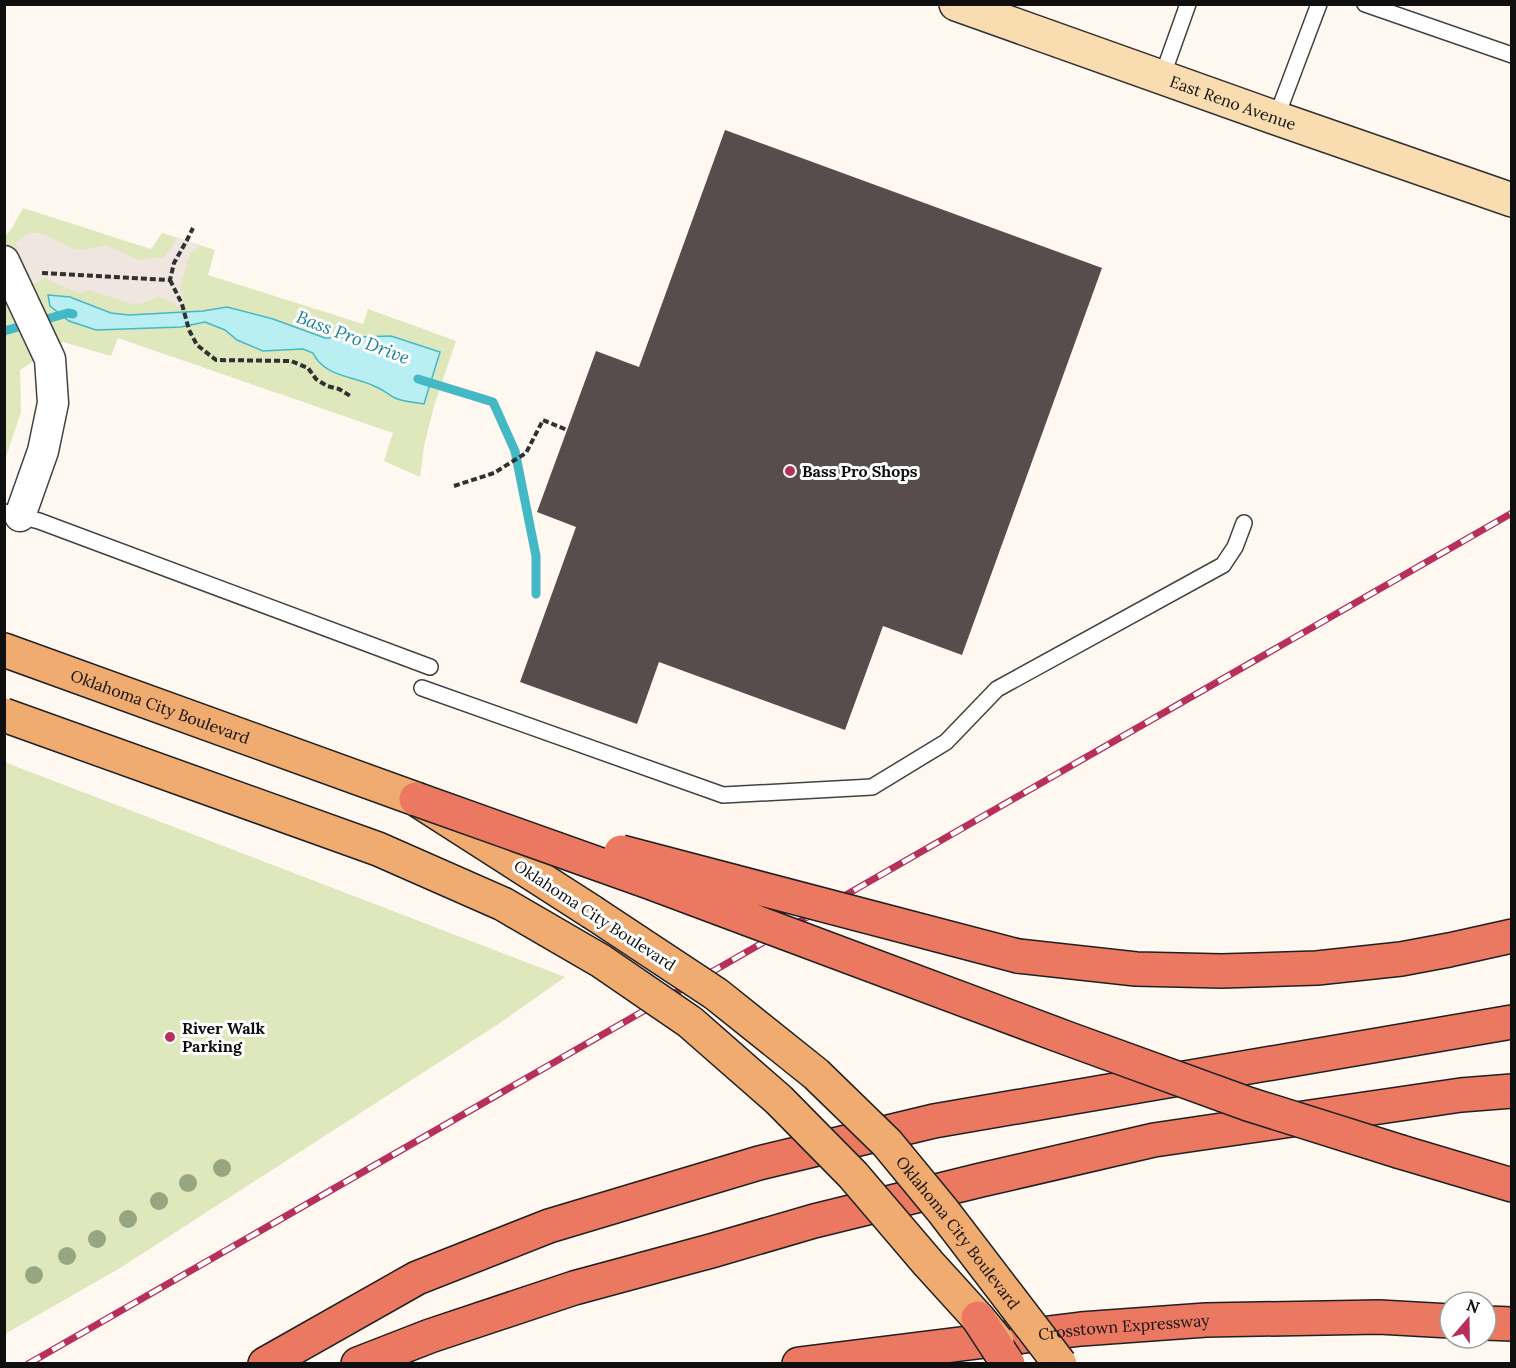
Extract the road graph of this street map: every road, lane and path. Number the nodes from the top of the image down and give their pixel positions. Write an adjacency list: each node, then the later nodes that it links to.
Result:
1 (956, 4): 6 (main road, East Reno Avenue)
2 (1188, 4): 6 (lane)
3 (1319, 4): 7 (lane)
4 (1365, 4): 5 (lane)
5 (1512, 56)
6 (1162, 77): 7 (main road, East Reno Avenue)
7 (1276, 118): 8 (main road, East Reno Avenue)
8 (1512, 200)
9 (193, 228): 11 (path)
10 (4, 261): 12 (street)
11 (170, 280): 12 (path); 13 (path)
12 (28, 282): 16 (street)
13 (352, 397)
14 (567, 430): 15 (path)
15 (454, 486)
16 (12, 514): 19 (lane)
17 (1244, 523): 20 (lane)
18 (4, 650): 22 (main road, Oklahoma City Boulevard)
19 (430, 667)
20 (423, 688)
21 (4, 715): 27 (main road, bridge)
22 (416, 799): 23 (highway, bridge); 26 (highway, bridge); 34 (main road, Oklahoma City Boulevard, bridge)
23 (1512, 936)
24 (1512, 1022): 29 (highway)
25 (1512, 1091): 30 (highway)
26 (1512, 1185)
27 (978, 1318): 32 (highway, bridge); 33 (main road, bridge)
28 (1438, 1320): 31 (highway, Crosstown Expressway)
29 (265, 1364)
30 (358, 1364)
31 (799, 1364)
32 (1008, 1364)
33 (1014, 1364)
34 (1060, 1364)

